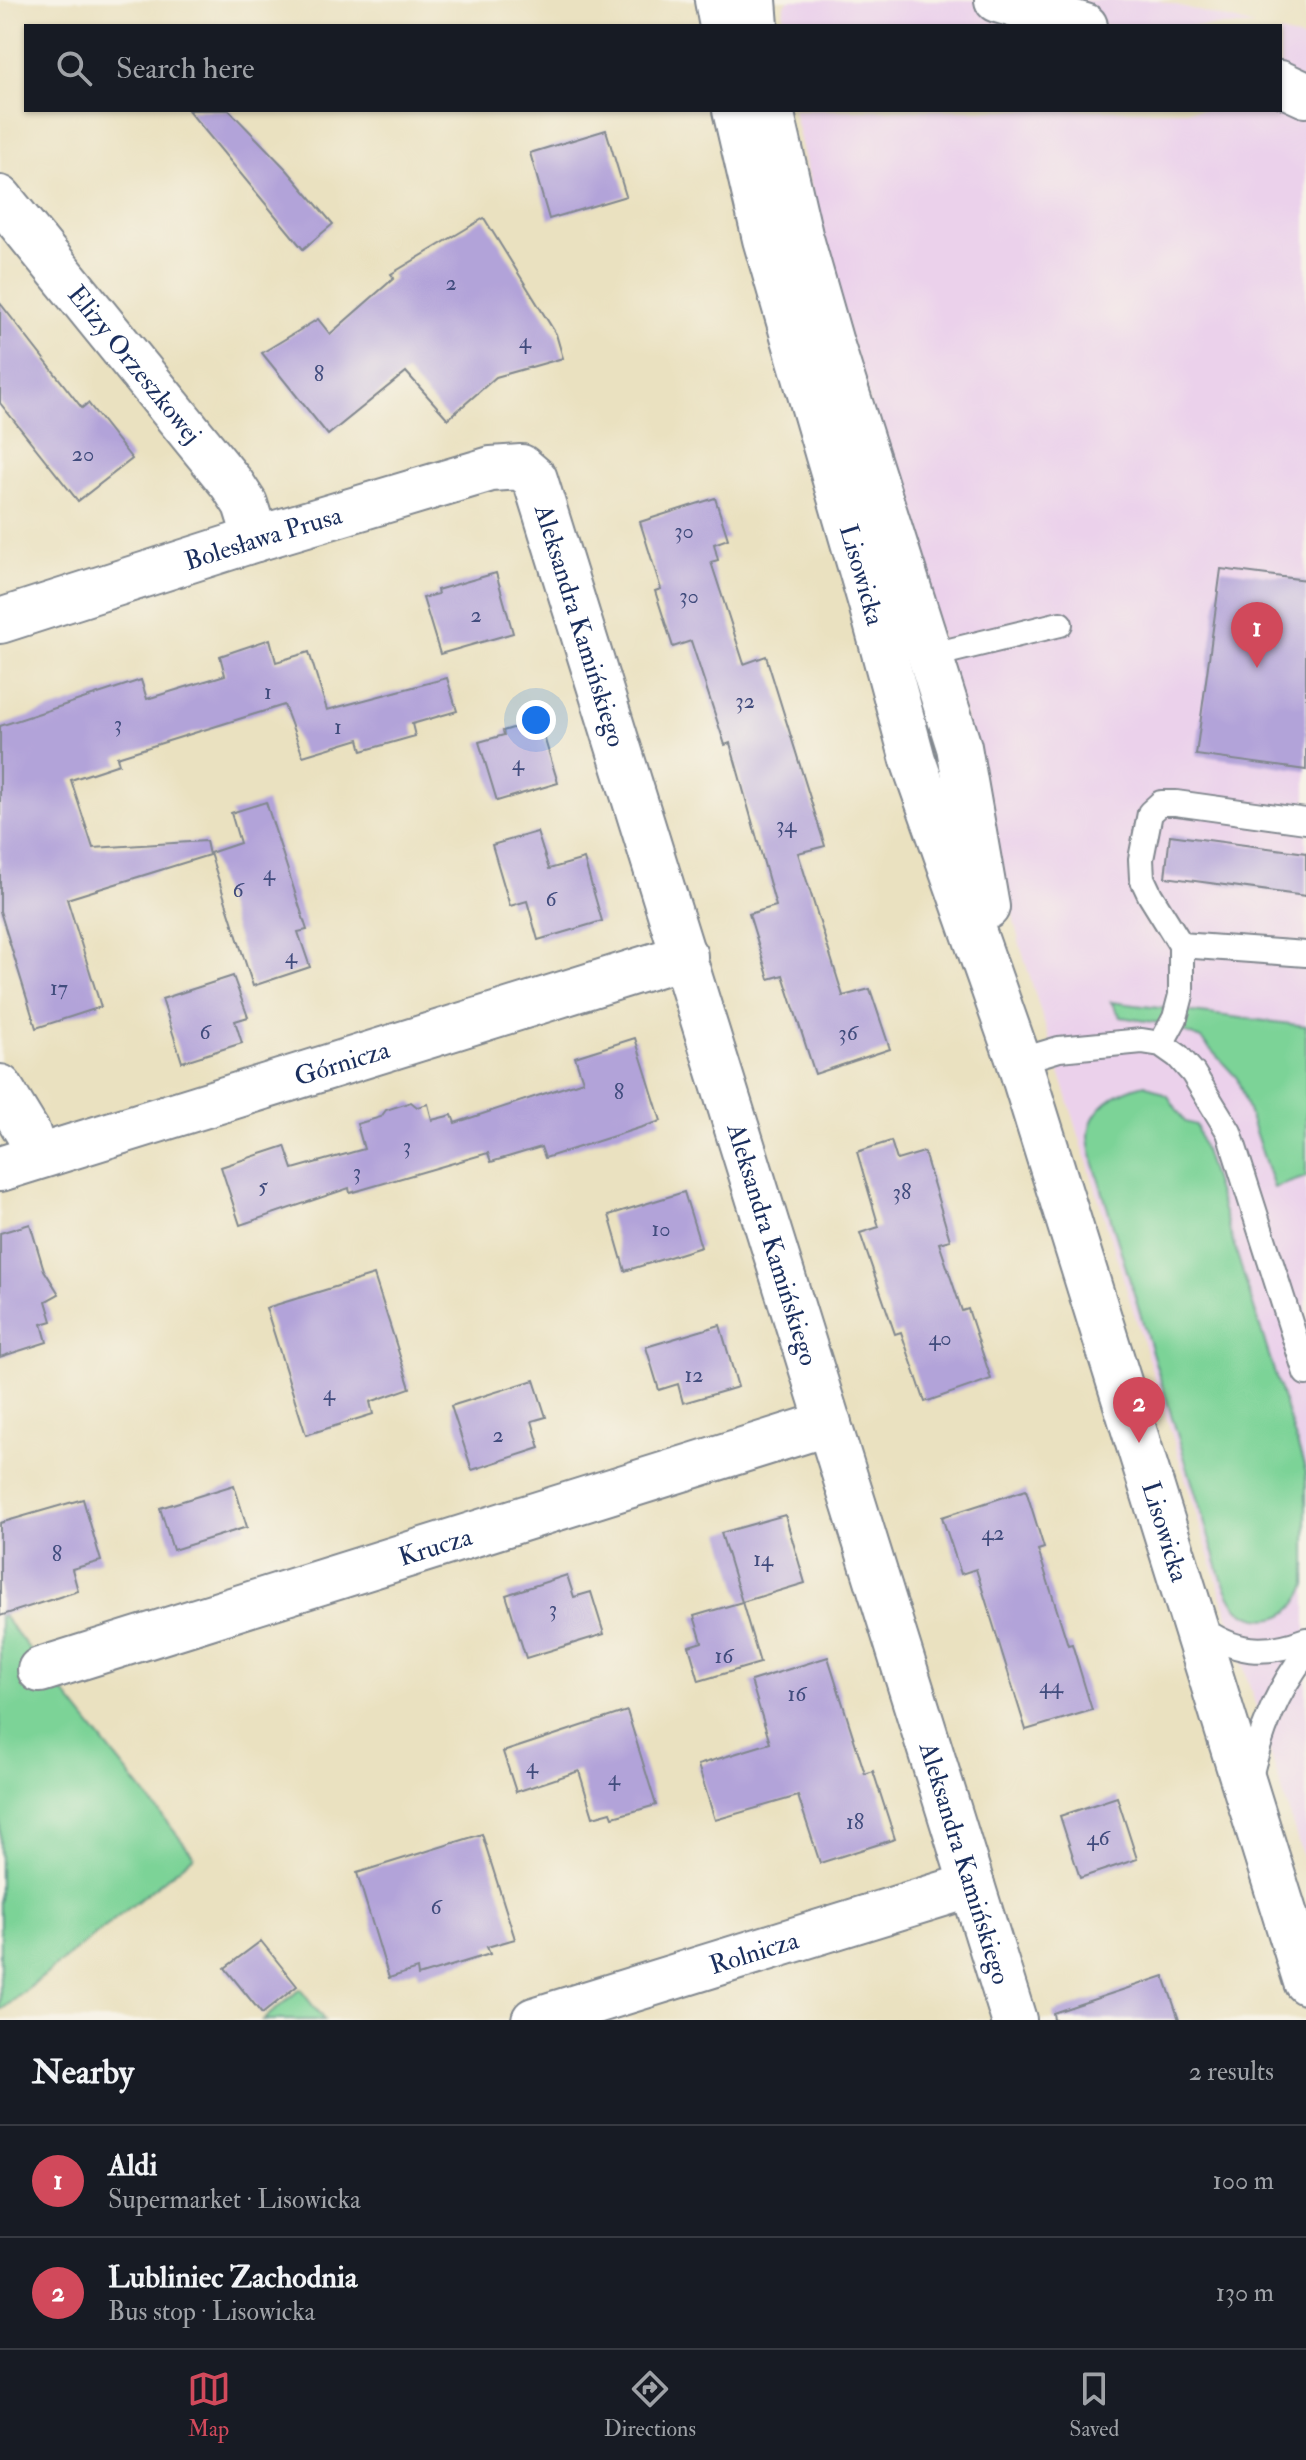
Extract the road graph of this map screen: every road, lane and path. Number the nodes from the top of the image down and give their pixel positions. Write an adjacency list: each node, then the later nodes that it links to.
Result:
1 (717, 0): 5 (street)
2 (754, 0): 6 (street)
3 (773, 0): 7 (street)
4 (997, 0): 8 (street)
5 (722, 24)
6 (758, 24)
7 (759, 24)
8 (1078, 24)
9 (1282, 84): 10 (street)
10 (1306, 95)
11 (735, 112): 16 (street, Lisowicka)
12 (771, 112): 19 (street, Lisowicka)
13 (0, 198): 15 (street, Elizy Orzeszkowej)
14 (529, 472): 15 (street, Bolesława Prusa); 24 (street, Aleksandra Kamińskiego)
15 (256, 539): 17 (street, Bolesława Prusa)
16 (871, 604): 19 (lane); 20 (street, Lisowicka)
17 (0, 621)
18 (1060, 624): 19 (lane)
19 (929, 656): 20 (lane); 26 (street, Lisowicka)
20 (902, 718): 26 (street, Lisowicka)
21 (1306, 821): 22 (lane)
22 (1181, 945): 23 (lane); 25 (lane)
23 (1306, 954)
24 (685, 956): 28 (street, Górnicza); 30 (street, Aleksandra Kamińskiego)
25 (1161, 1044): 26 (lane); 29 (lane)
26 (1015, 1048): 31 (street, Lisowicka)
27 (0, 1087): 28 (street)
28 (18, 1163)
29 (1306, 1373)
30 (829, 1423): 34 (street, Krucza); 36 (street, Aleksandra Kamińskiego)
31 (1197, 1626): 32 (lane); 35 (street, Lisowicka)
32 (1306, 1640)
33 (1306, 1653): 35 (lane)
34 (40, 1670)
35 (1247, 1791): 37 (street, Lisowicka)
36 (972, 1885): 38 (street, Rolnicza); 39 (street, Aleksandra Kamińskiego)
37 (1306, 1982)
38 (534, 2020)
39 (1014, 2020)

